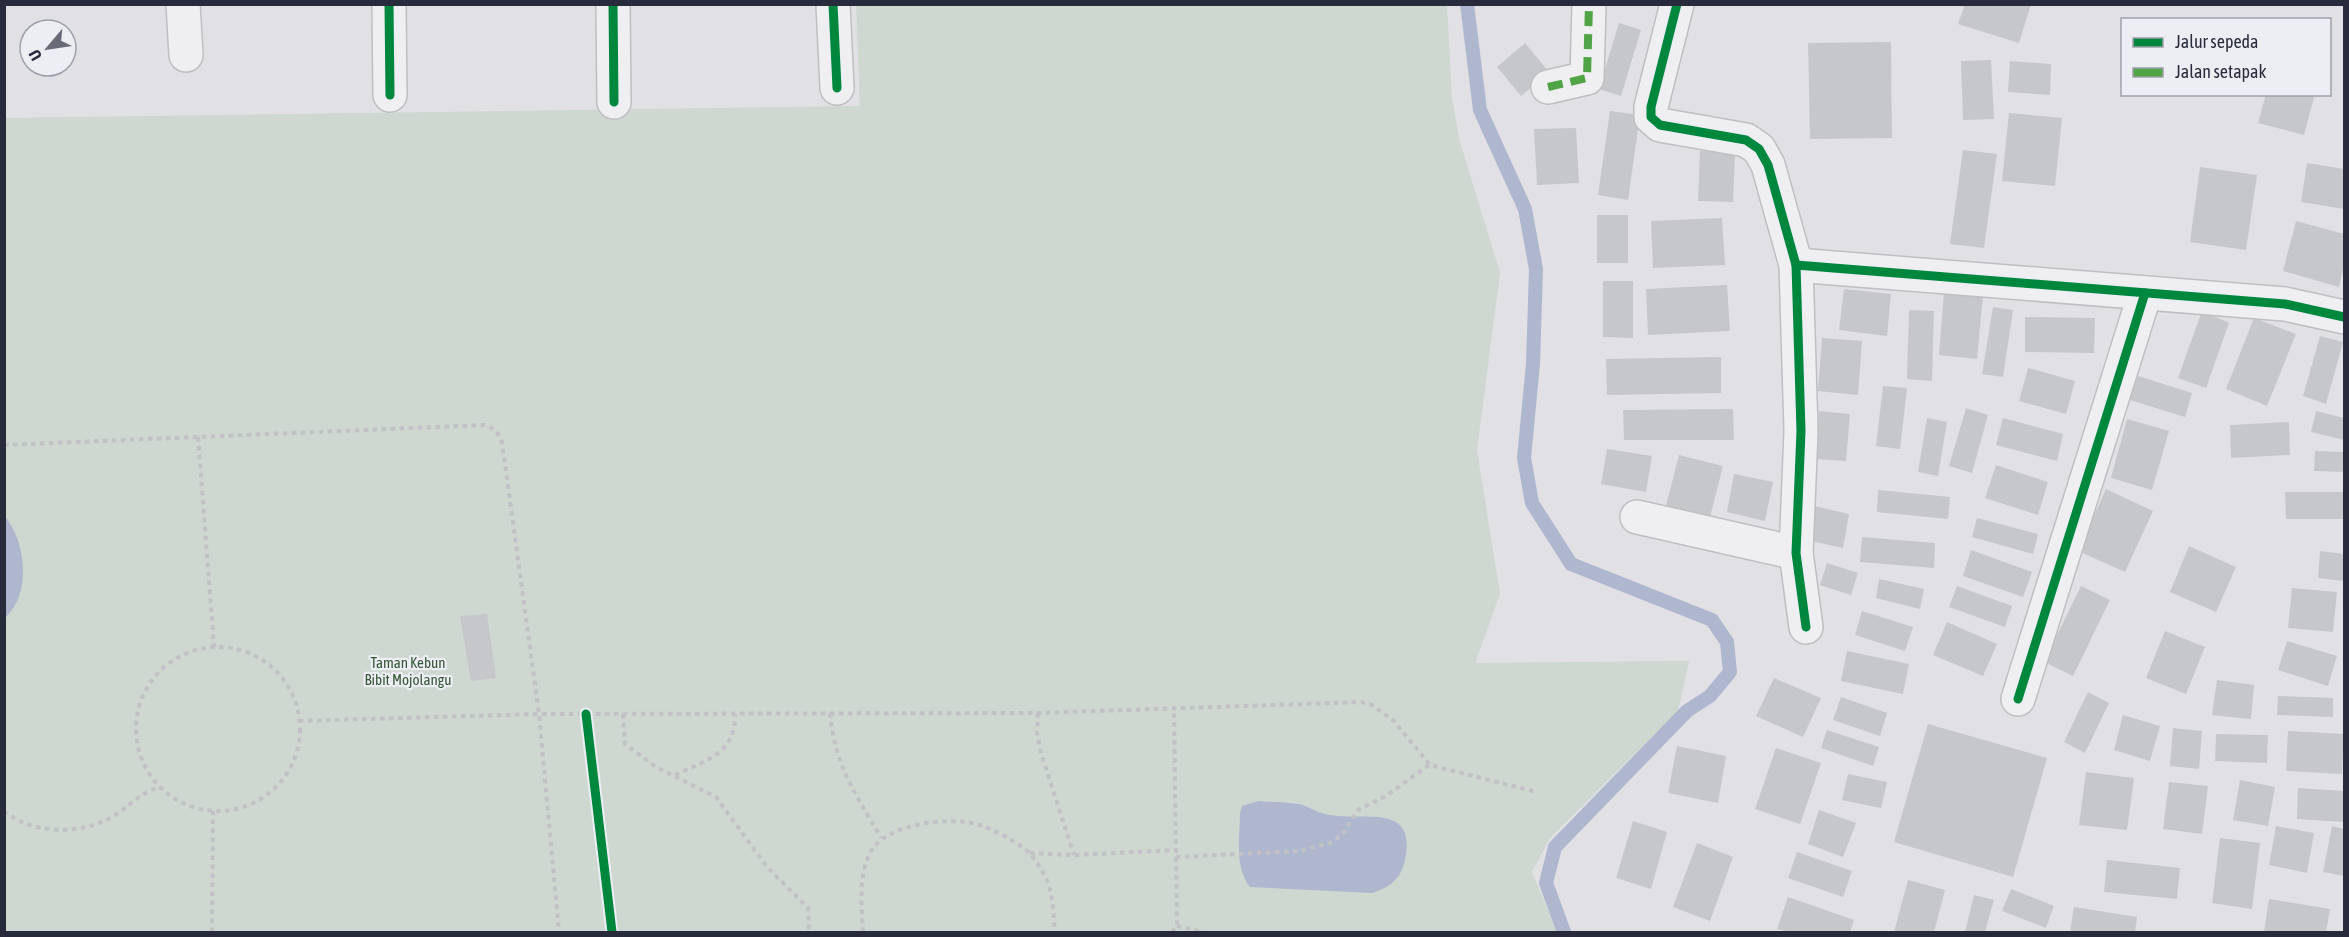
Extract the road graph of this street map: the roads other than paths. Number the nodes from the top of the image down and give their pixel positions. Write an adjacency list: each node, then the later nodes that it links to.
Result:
1 (183, 4): 7 (street)
2 (389, 4): 10 (street)
3 (613, 4): 11 (street)
4 (833, 4): 9 (street)
5 (1589, 4): 8 (street)
6 (1677, 4): 12 (street)
7 (186, 55)
8 (1548, 87)
9 (837, 88)
10 (390, 95)
11 (614, 102)
12 (1796, 265): 13 (street); 16 (street)
13 (2145, 293): 14 (street); 18 (street)
14 (2344, 317)
15 (1637, 517): 16 (street)
16 (1796, 553): 17 (street)
17 (1806, 627)
18 (2018, 699)

